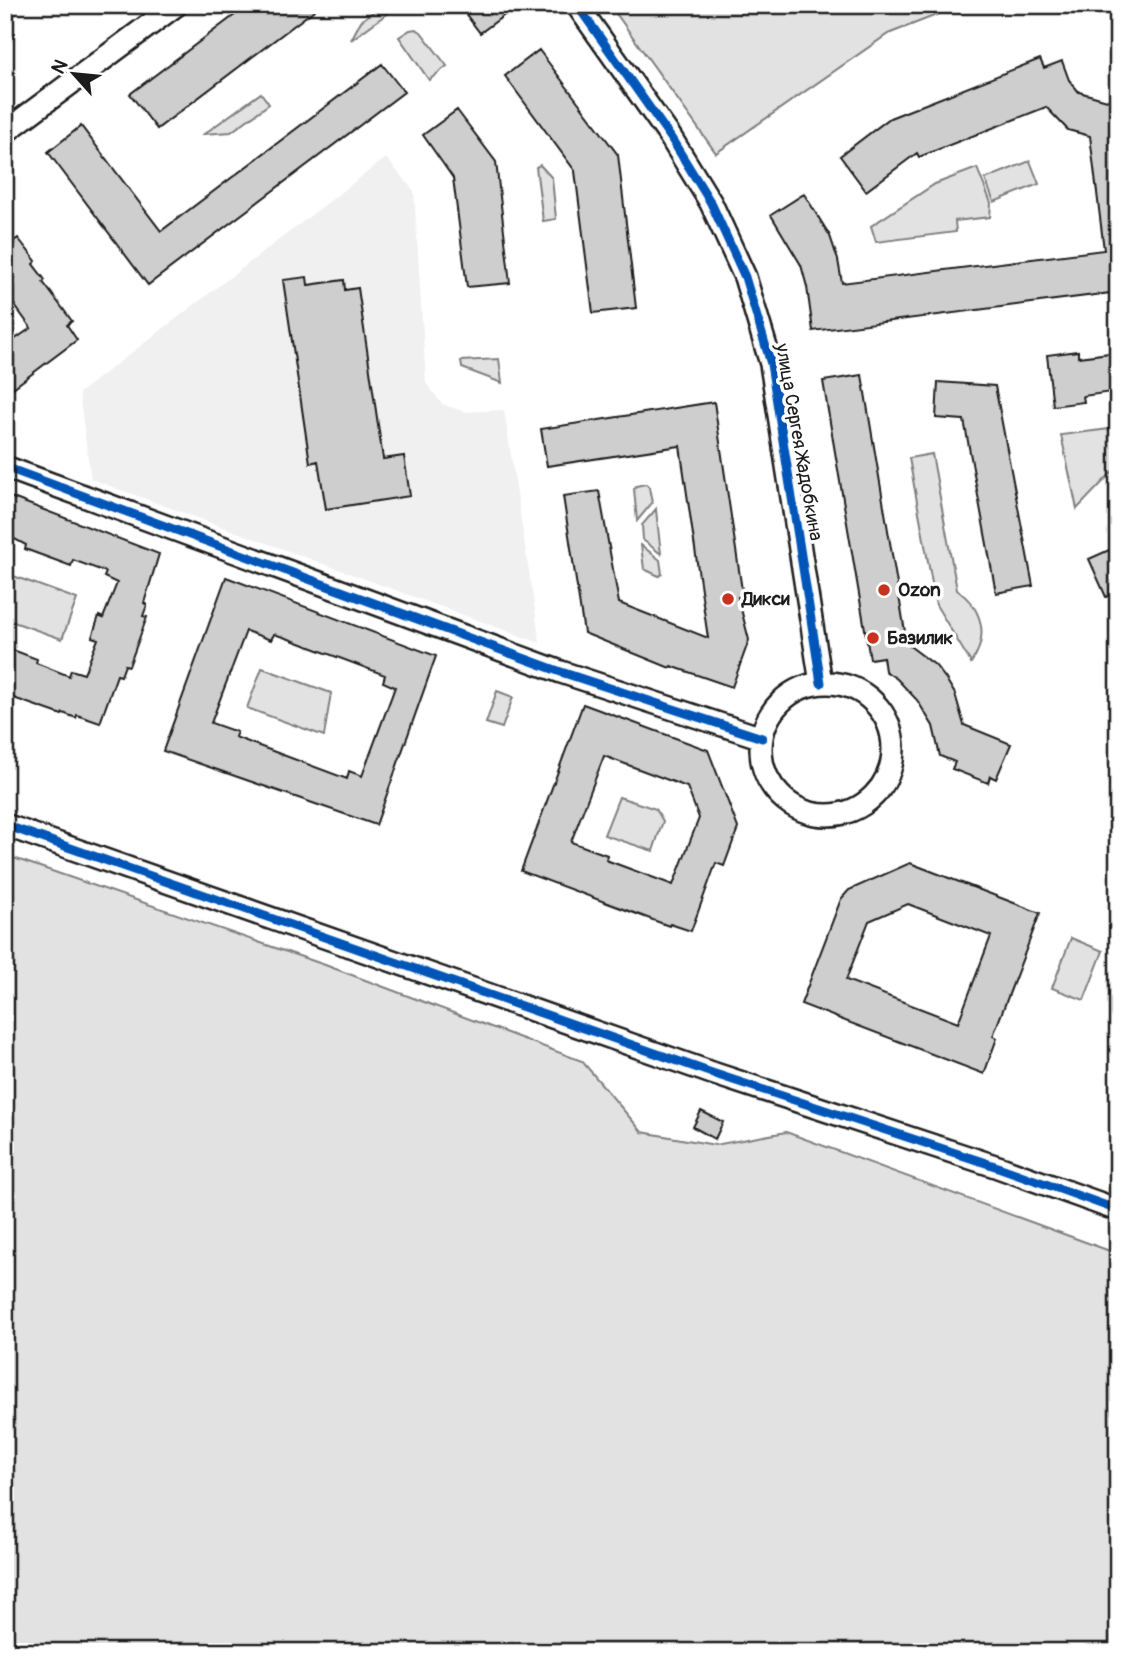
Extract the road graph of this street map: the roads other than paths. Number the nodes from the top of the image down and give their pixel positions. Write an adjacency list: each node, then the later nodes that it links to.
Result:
1 (176, 5): 3 (street)
2 (577, 5): 5 (street, улица Сергея Жадобкина)
3 (5, 132)
4 (5, 467): 6 (street)
5 (821, 683): 6 (street); 6 (street)
6 (762, 738)
7 (5, 825): 8 (street)
8 (1118, 1210)

